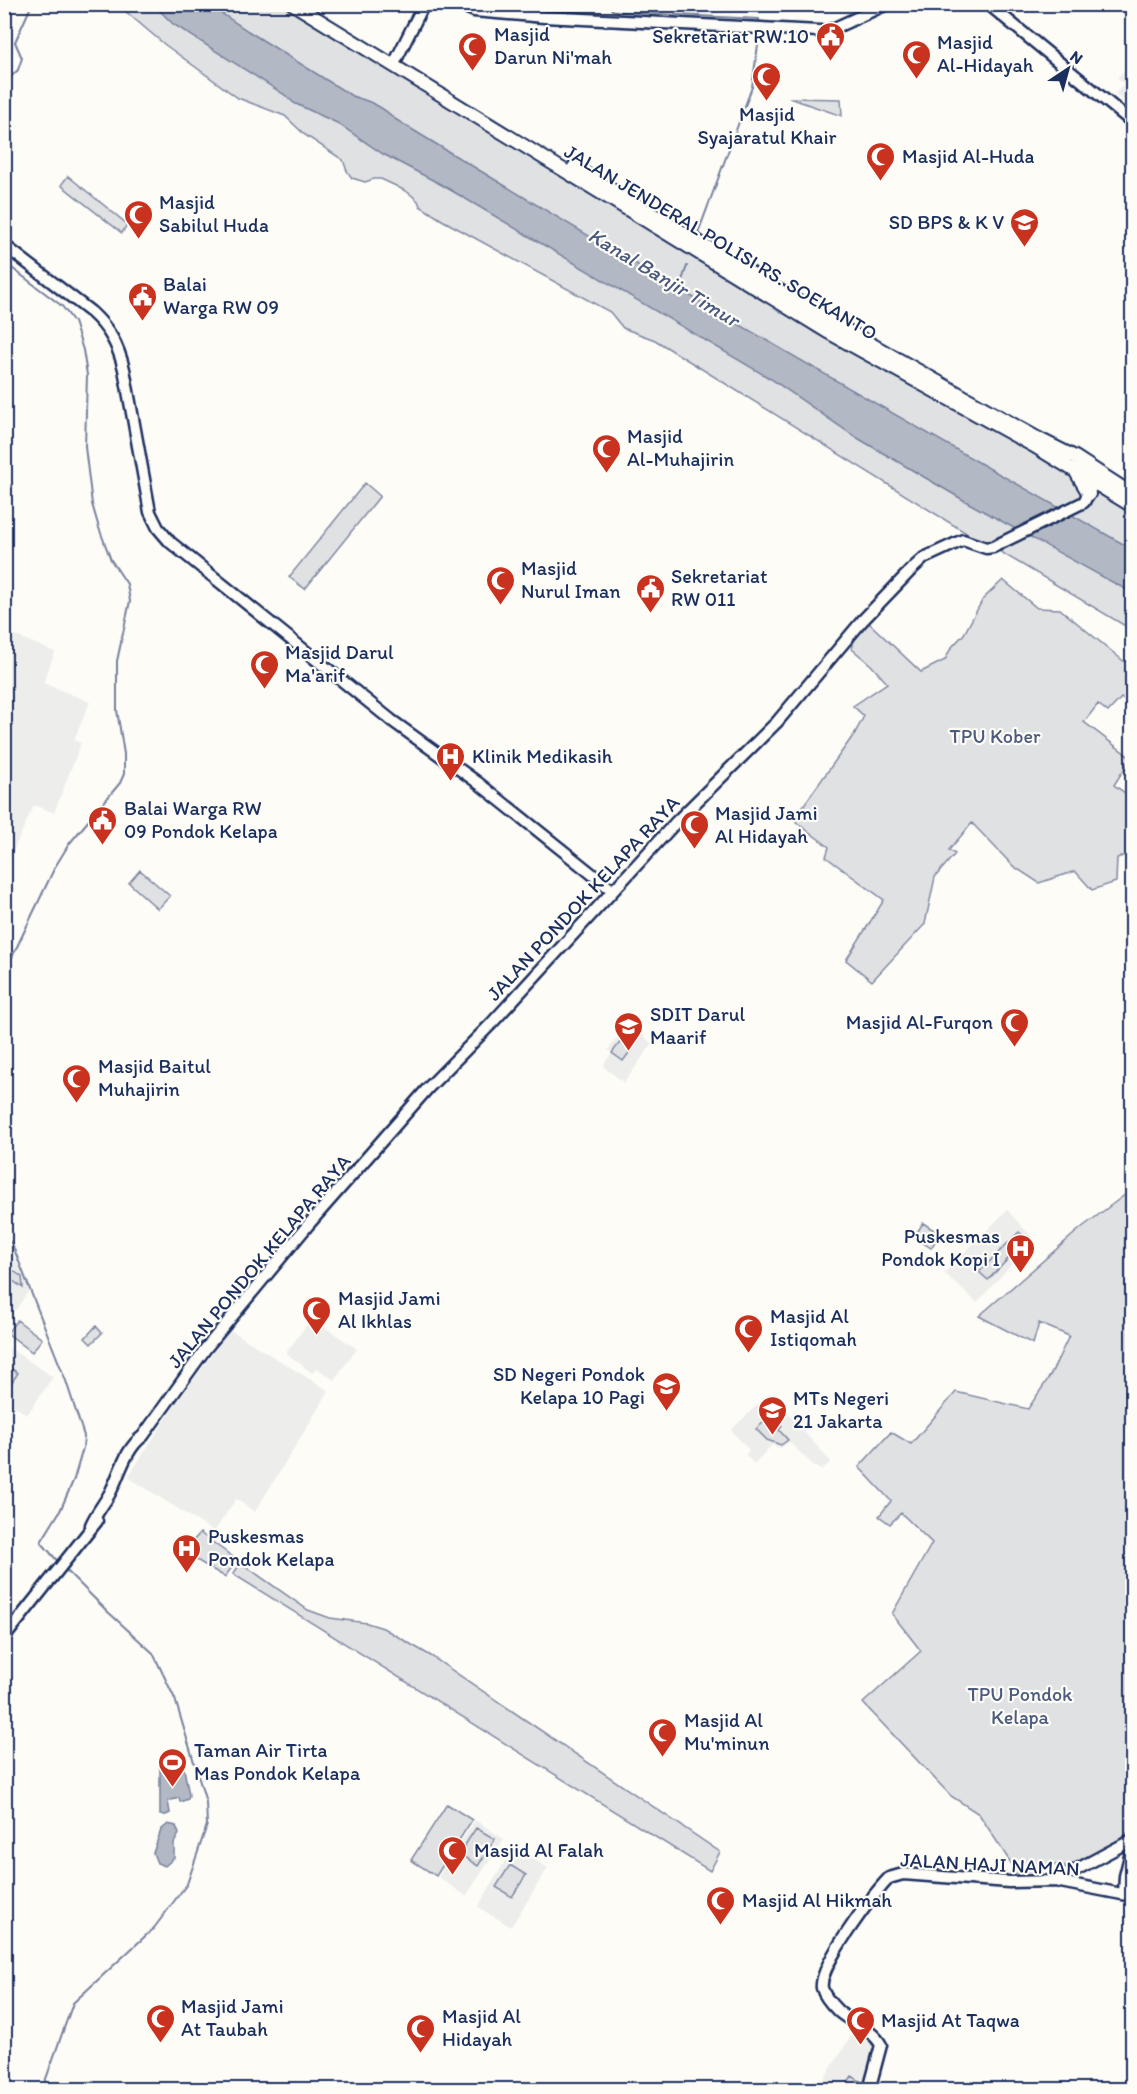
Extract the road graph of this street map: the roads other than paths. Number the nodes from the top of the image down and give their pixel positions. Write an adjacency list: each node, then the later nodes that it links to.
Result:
1 (293, 4): 10 (main road, JALAN JENDERAL POLISI RS. SOEKANTO)
2 (306, 4): 7 (main road, JALAN JENDERAL POLISI RS. SOEKANTO)
3 (424, 4): 7 (street)
4 (458, 4): 6 (street)
5 (988, 4): 8 (street)
6 (884, 5)
7 (396, 60): 10 (main road, JALAN JENDERAL POLISI RS. SOEKANTO)
8 (1132, 122)
9 (4, 245): 15 (street)
10 (816, 319): 11 (main road, JALAN JENDERAL POLISI RS. SOEKANTO); 12 (main road, JALAN JENDERAL POLISI RS. SOEKANTO)
11 (1092, 467): 12 (street); 13 (main road, JALAN JENDERAL POLISI RS. SOEKANTO)
12 (1088, 492): 14 (main road); 15 (street, JALAN PONDOK KELAPA RAYA)
13 (1132, 494)
14 (1132, 506)
15 (612, 890): 16 (street, JALAN PONDOK KELAPA RAYA)
16 (4, 1638)
17 (1132, 1840): 19 (street)
18 (1132, 1848): 20 (street)
19 (1055, 1881): 20 (street, JALAN HAJI NAMAN); 21 (street, JALAN HAJI NAMAN)
20 (1128, 1895)
21 (869, 2090)

